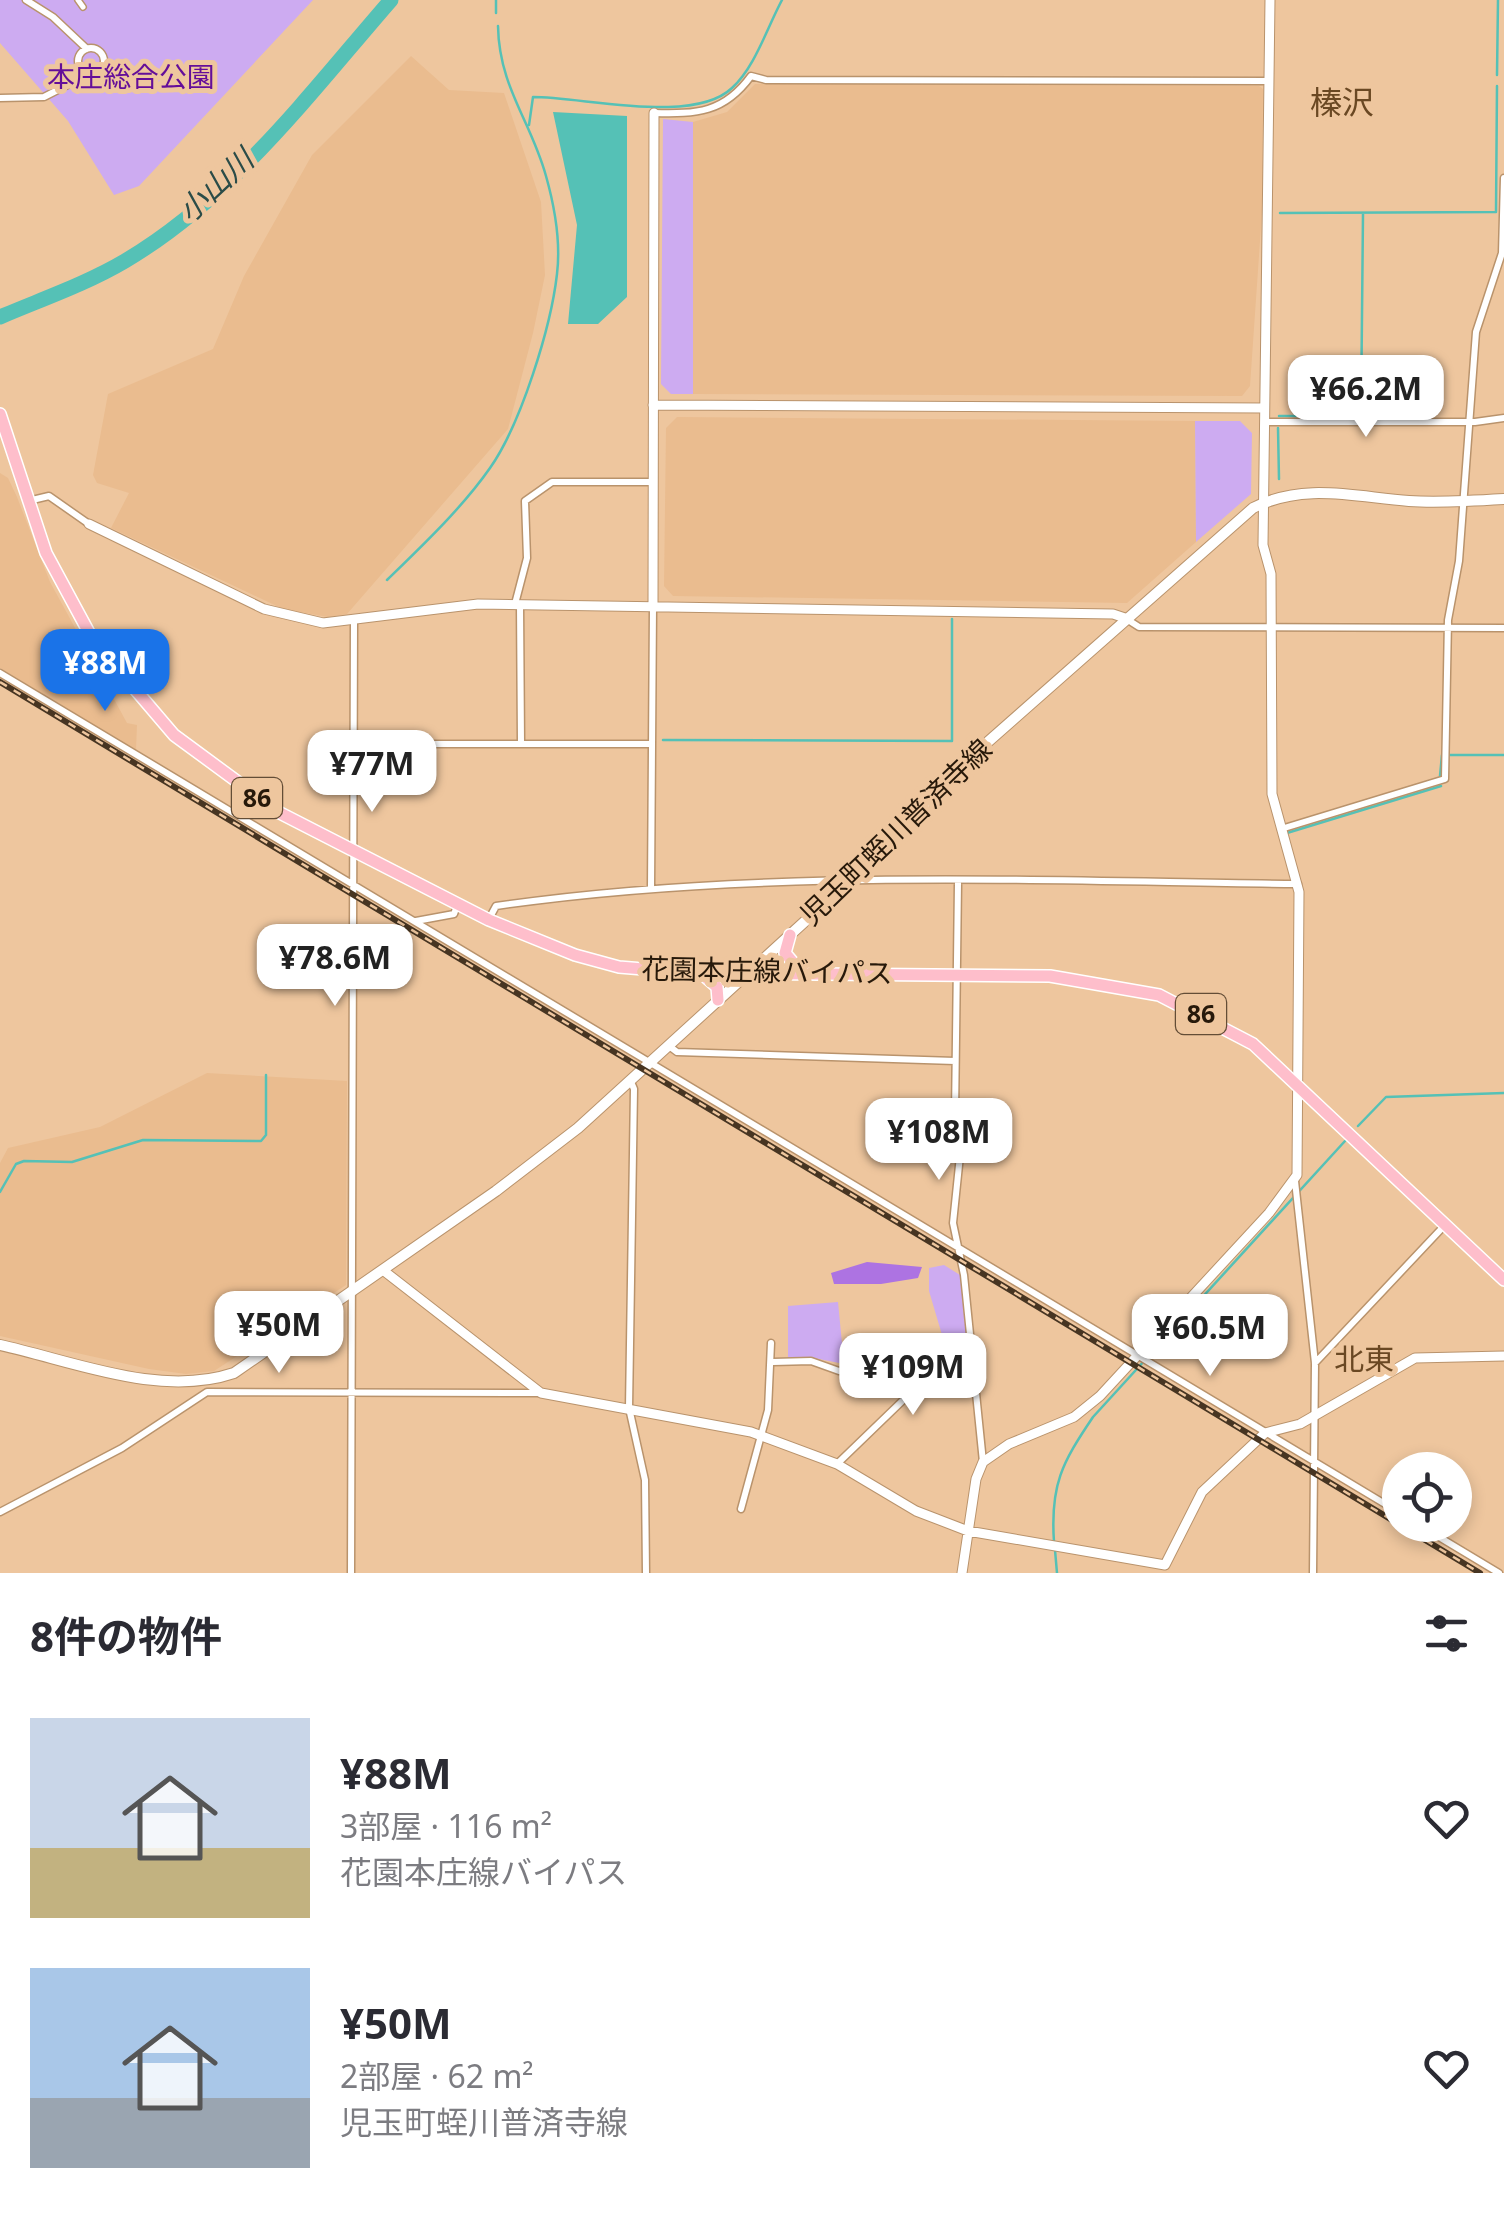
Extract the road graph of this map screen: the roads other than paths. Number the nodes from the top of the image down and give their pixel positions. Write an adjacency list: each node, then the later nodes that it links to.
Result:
1 (26, 0): 5 (street)
2 (78, 0): 4 (street)
3 (1270, 0): 9 (street)
4 (84, 7)
5 (82, 49): 6 (street); 7 (street)
6 (79, 66): 7 (street); 8 (street)
7 (90, 74): 8 (street)
8 (78, 77): 10 (street)
9 (1270, 81): 11 (street); 14 (street)
10 (0, 98)
11 (654, 113): 13 (street)
12 (1504, 178): 18 (street)
13 (653, 405): 14 (street); 21 (street)
14 (1264, 408): 17 (street)
15 (0, 414): 19 (main road, 花園本庄線バイパス / 86)
16 (1504, 418): 18 (street)
17 (1264, 422): 18 (street); 24 (street)
18 (1468, 422): 25 (street)
19 (15, 460): 20 (street); 23 (main road, 花園本庄線バイパス / 86)
20 (0, 463)
21 (654, 482): 27 (street); 28 (street)
22 (1504, 499): 25 (main road, 児玉町蛭川普済寺線)
23 (27, 501): 26 (street); 39 (main road, 花園本庄線バイパス / 86)
24 (1264, 502): 25 (main road, 児玉町蛭川普済寺線); 29 (main road, 児玉町蛭川普済寺線); 31 (street)
25 (1462, 502): 32 (street)
26 (89, 524): 30 (street)
27 (517, 605): 28 (street); 30 (street); 36 (street)
28 (652, 607): 29 (street); 37 (street)
29 (1125, 618): 31 (street); 40 (main road, 児玉町蛭川普済寺線)
30 (354, 621): 35 (street)
31 (1270, 628): 32 (street); 38 (street)
32 (1447, 628): 33 (street); 38 (street)
33 (1504, 628)
34 (0, 673): 43 (street)
35 (353, 744): 36 (street); 39 (street)
36 (521, 744): 37 (street)
37 (649, 744): 44 (street)
38 (1282, 829): 42 (street)
39 (354, 853): 43 (street); 45 (main road, 花園本庄線バイパス / 86)
40 (847, 883): 41 (street); 44 (street); 48 (main road, 児玉町蛭川普済寺線)
41 (958, 883): 42 (street); 52 (street)
42 (1298, 884): 58 (street)
43 (353, 886): 47 (street); 64 (street)
44 (651, 888): 46 (street)
45 (457, 906): 46 (main road, 花園本庄線バイパス / 86); 47 (street)
46 (488, 920): 50 (main road, 花園本庄線バイパス / 86)
47 (415, 922): 56 (street)
48 (790, 935): 49 (main road, 児玉町蛭川普済寺線); 51 (main road)
49 (750, 972): 50 (main road, 花園本庄線バイパス / 86); 51 (main road, 花園本庄線バイパス / 86); 53 (main road, 児玉町蛭川普済寺線)
50 (702, 973): 53 (main road)
51 (802, 973): 52 (main road, 花園本庄線バイパス / 86)
52 (956, 975): 55 (street); 58 (main road, 花園本庄線バイパス / 86)
53 (718, 1000): 54 (main road, 児玉町蛭川普済寺線)
54 (669, 1046): 55 (street); 56 (main road, 児玉町蛭川普済寺線)
55 (955, 1061): 61 (street)
56 (650, 1062): 57 (main road, 児玉町蛭川普済寺線); 61 (street)
57 (630, 1082): 62 (main road, 児玉町蛭川普済寺線); 76 (street)
58 (1298, 1084): 59 (street); 60 (main road, 花園本庄線バイパス / 86)
59 (1294, 1182): 69 (street); 72 (street)
60 (1447, 1224): 63 (main road, 花園本庄線バイパス / 86); 72 (street)
61 (956, 1246): 67 (street); 69 (street)
62 (384, 1271): 64 (main road, 児玉町蛭川普済寺線); 74 (street)
63 (1504, 1280)
64 (352, 1293): 73 (main road, 児玉町蛭川普済寺線); 75 (street)
65 (771, 1343): 71 (street)
66 (0, 1345): 73 (main road, 児玉町蛭川普済寺線)
67 (969, 1350): 68 (street); 80 (street)
68 (954, 1351): 71 (street); 82 (street)
69 (1138, 1356): 78 (street); 80 (street)
70 (1504, 1356): 77 (street)
71 (773, 1362): 79 (street)
72 (1315, 1363): 77 (street)
73 (206, 1387): 75 (street); 85 (street)
74 (541, 1393): 75 (street); 76 (street)
75 (350, 1394): 89 (street)
76 (630, 1408): 79 (street); 90 (street)
77 (1316, 1415): 78 (street); 81 (street)
78 (1265, 1433): 81 (street); 88 (street)
79 (762, 1436): 82 (street); 84 (street)
80 (983, 1462): 86 (street)
81 (1316, 1463): 83 (street); 92 (street)
82 (837, 1464): 86 (street)
83 (1382, 1503)
84 (741, 1509)
85 (0, 1512)
86 (968, 1530): 88 (street); 91 (street)
87 (1448, 1542): 93 (street)
88 (1165, 1569)
89 (351, 1573)
90 (646, 1573)
91 (962, 1573)
92 (1313, 1573)
93 (1500, 1573)

